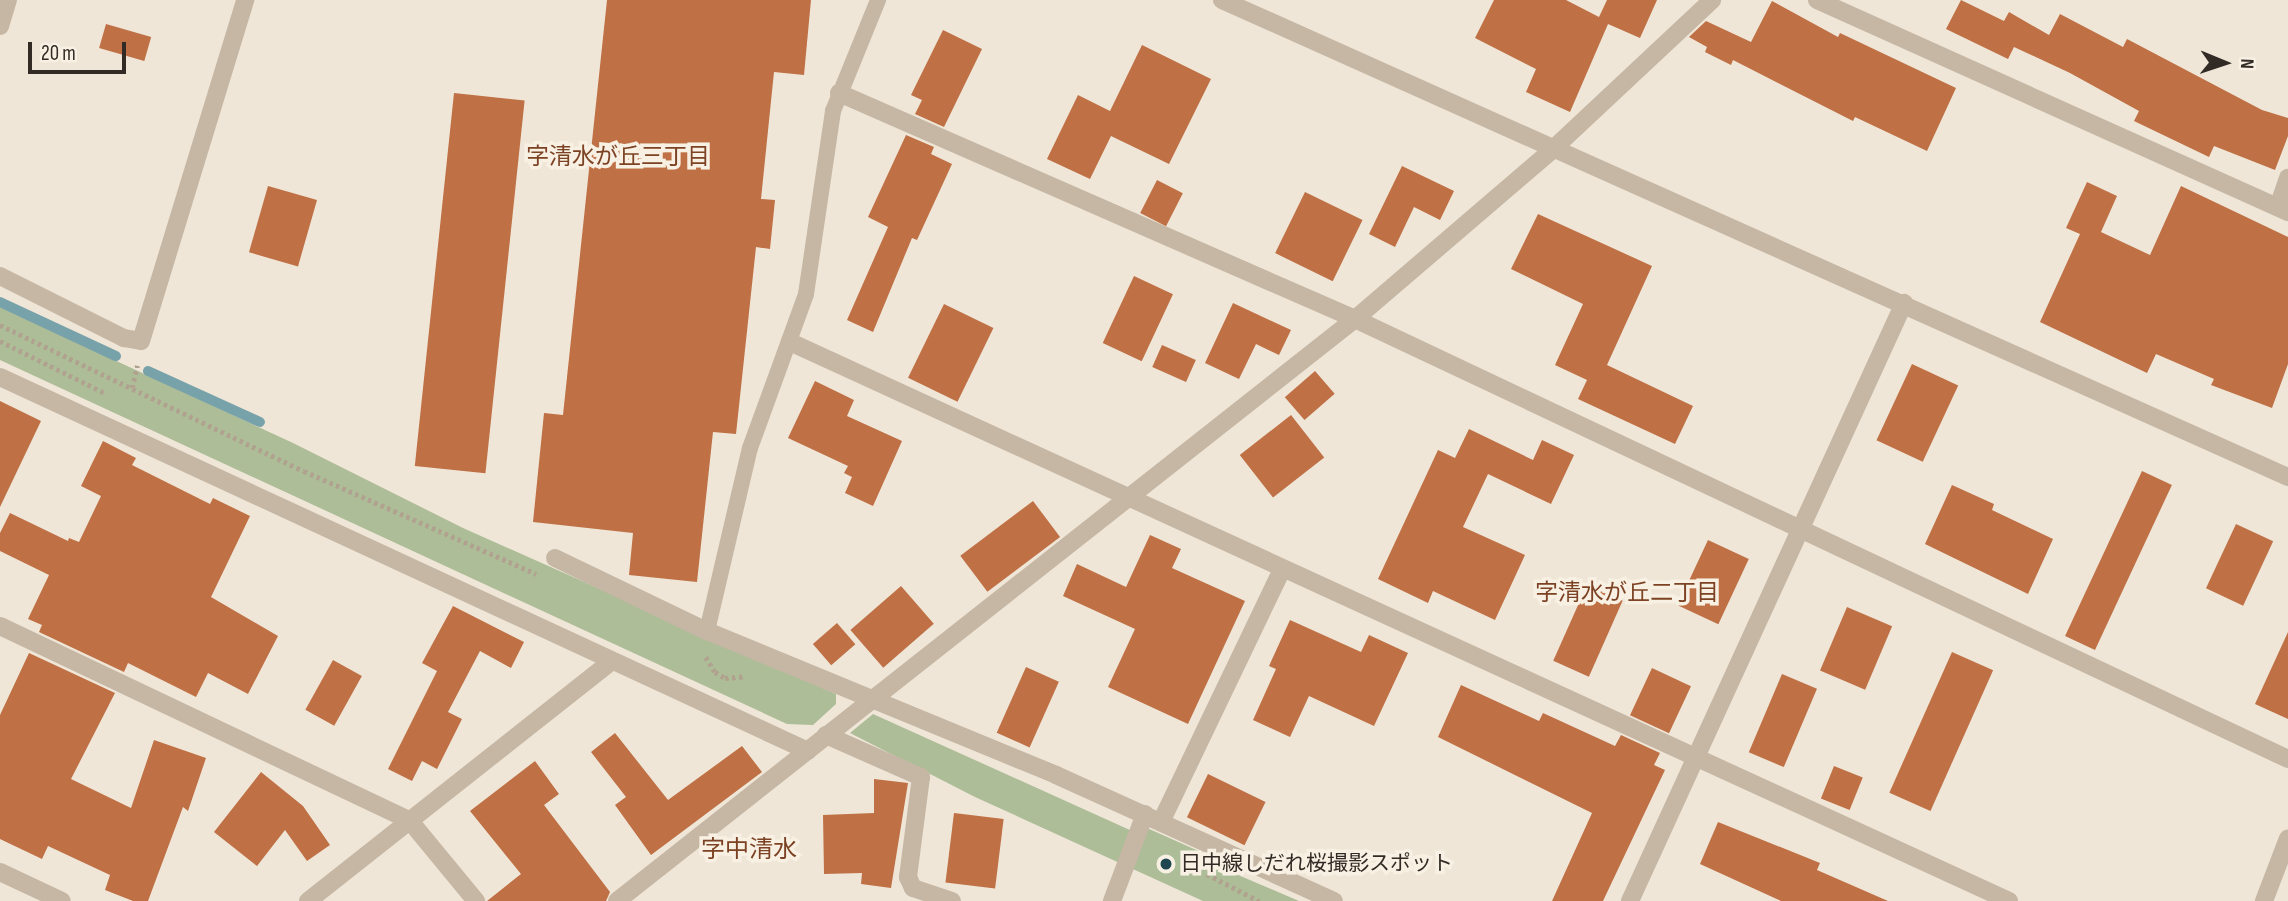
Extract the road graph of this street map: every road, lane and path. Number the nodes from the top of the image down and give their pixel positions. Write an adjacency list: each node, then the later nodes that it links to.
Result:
1 (8, 0): 7 (street)
2 (245, 0): 12 (street)
3 (878, 0): 8 (lane)
4 (1222, 0): 9 (street)
5 (1712, 0): 9 (street)
6 (1817, 0): 11 (street)
7 (0, 26)
8 (839, 93): 14 (street); 16 (lane)
9 (1553, 149): 13 (street); 14 (street)
10 (2288, 178): 11 (street)
11 (2283, 209)
12 (0, 276)
13 (1904, 303): 19 (street); 21 (street)
14 (1355, 319): 20 (street); 21 (street)
15 (0, 341): 18 (path)
16 (790, 342): 20 (street); 25 (lane)
17 (0, 377): 26 (street)
18 (107, 394)
19 (2288, 477)
20 (1126, 500): 23 (street); 27 (street)
21 (1799, 527): 30 (street); 31 (street)
22 (555, 558): 25 (street)
23 (1282, 570): 30 (street); 32 (street)
24 (0, 626): 33 (street)
25 (706, 631): 27 (street)
26 (612, 661): 29 (street); 33 (street)
27 (872, 700): 28 (street); 32 (street)
28 (826, 735): 29 (street); 40 (street)
29 (807, 751): 39 (street)
30 (1695, 757): 43 (street); 44 (street)
31 (2288, 759)
32 (1153, 818): 41 (street); 42 (street)
33 (410, 821): 37 (street); 38 (street)
34 (2288, 838): 45 (street)
35 (0, 872): 36 (street)
36 (62, 901)
37 (307, 901)
38 (476, 901)
39 (617, 901)
40 (952, 901)
41 (1112, 901)
42 (1334, 901)
43 (1630, 901)
44 (2008, 901)
45 (2264, 901)

